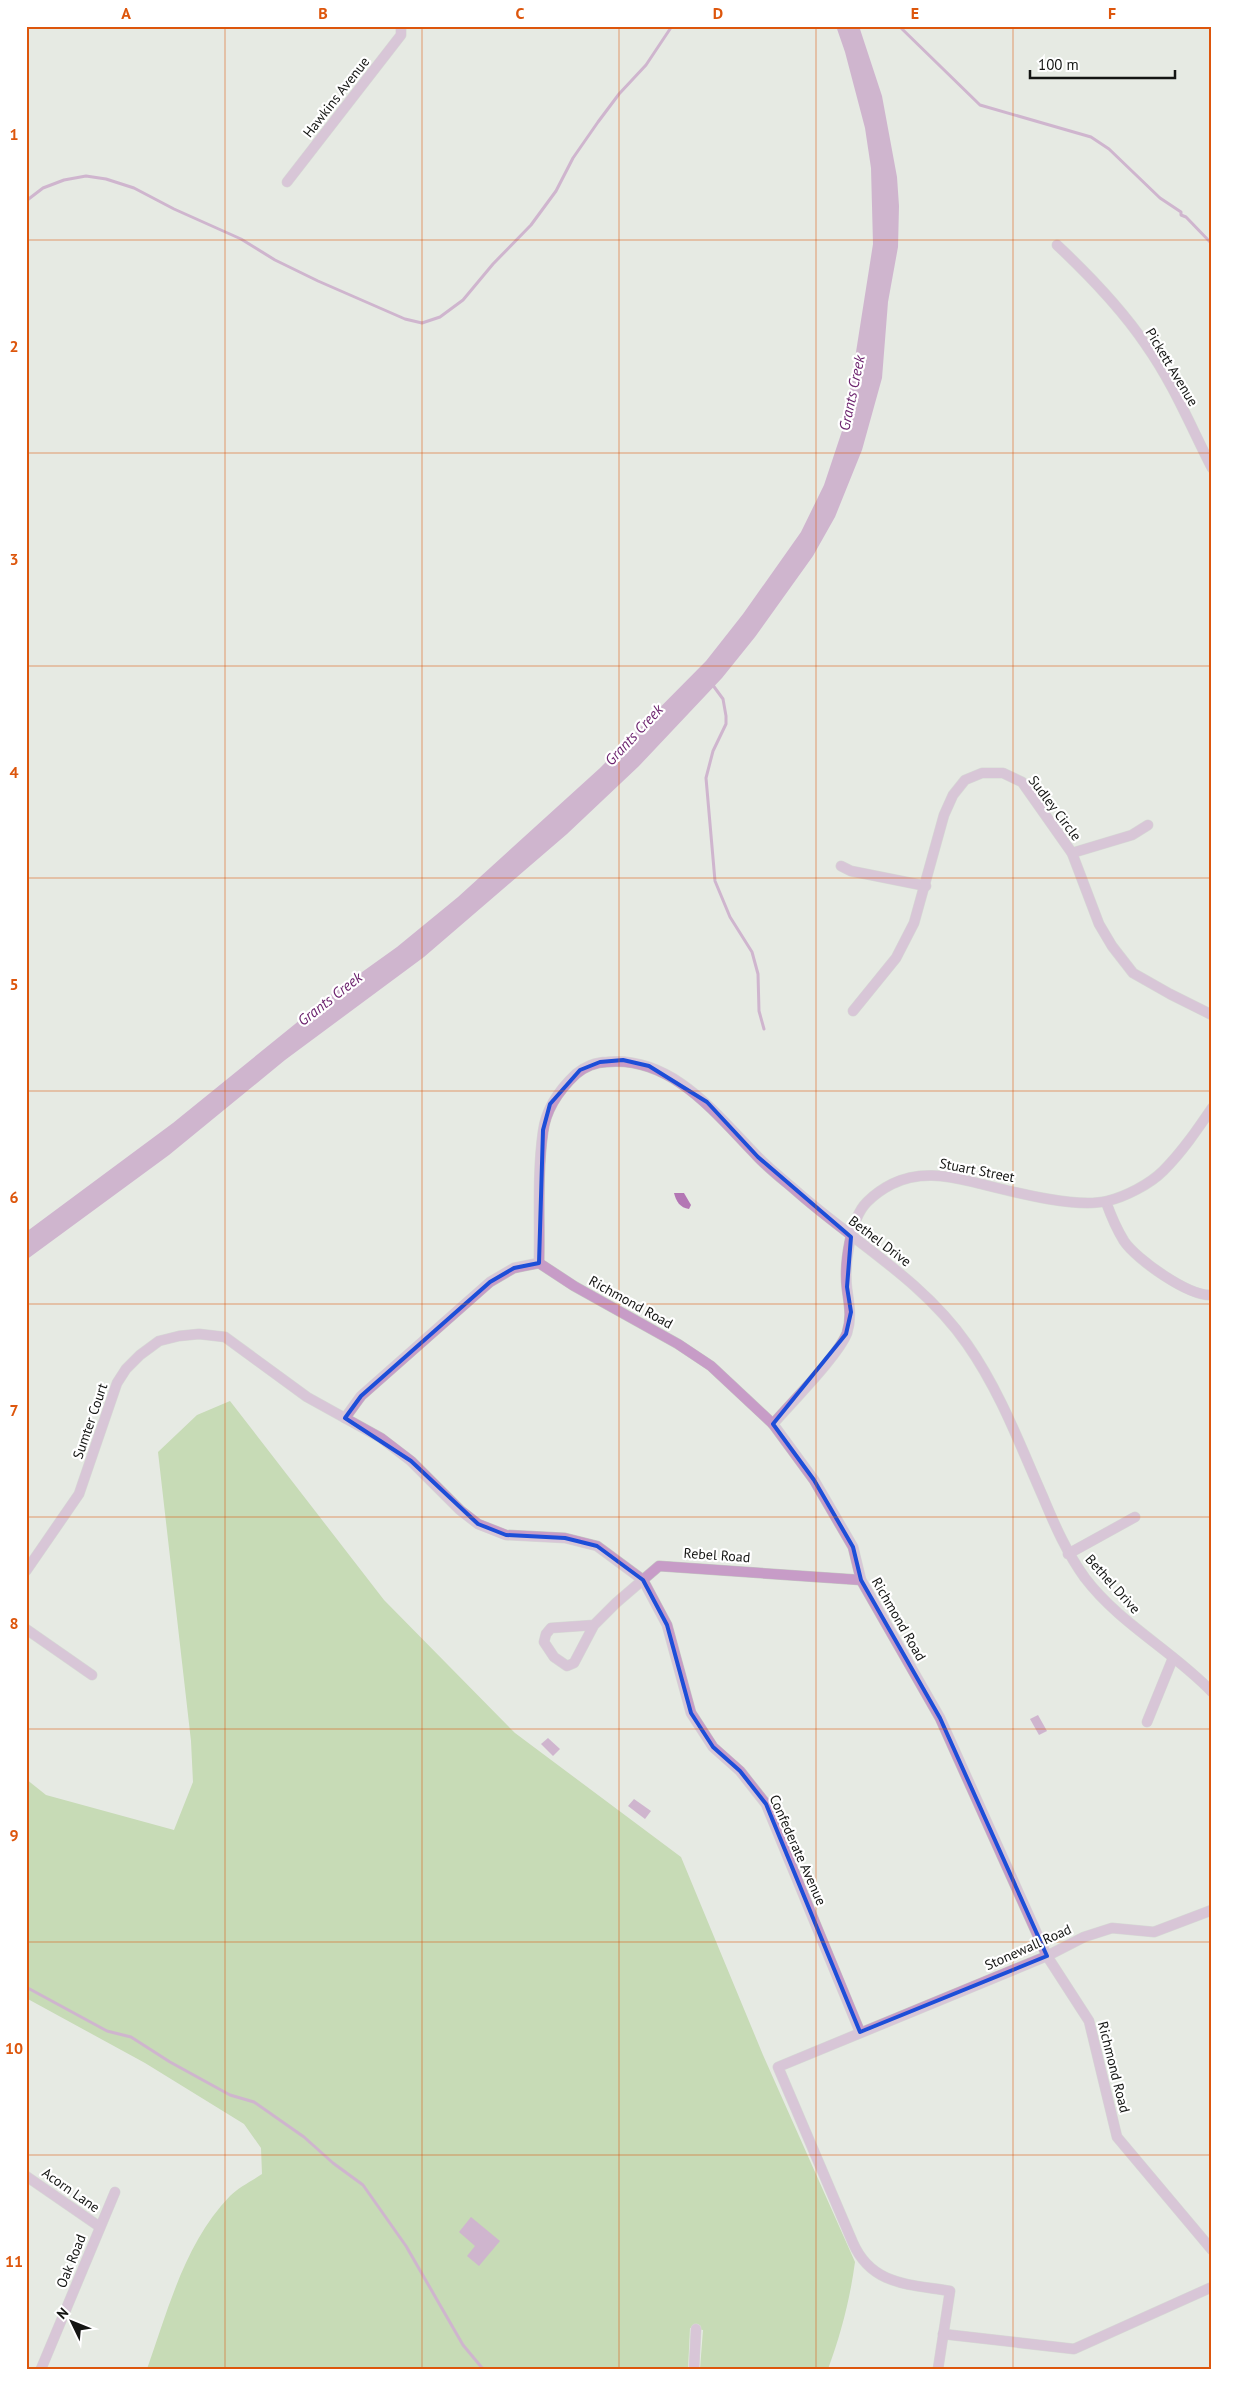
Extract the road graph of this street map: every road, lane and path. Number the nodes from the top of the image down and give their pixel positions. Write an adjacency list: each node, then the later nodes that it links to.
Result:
1 (401, 26): 2 (street, Hawkins Avenue)
2 (287, 182)
3 (1057, 245): 4 (street, Pickett Avenue)
4 (1212, 468)
5 (1148, 825): 6 (street)
6 (1072, 854): 8 (street, Sudley Circle); 10 (street, Sudley Circle)
7 (841, 866): 8 (street)
8 (926, 886): 9 (street, Sudley Circle)
9 (853, 1010)
10 (1212, 1014)
11 (1212, 1108): 12 (street, Stuart Street)
12 (1106, 1202): 13 (street, Stuart Street); 15 (street)
13 (851, 1237): 14 (street, Bethel Drive); 17 (street, Stuart Street); 19 (street, Bethel Drive)
14 (539, 1263): 16 (street); 17 (street, Richmond Road)
15 (1212, 1295)
16 (345, 1418): 20 (street, Sumter Court); 21 (street, Confederate Avenue)
17 (773, 1424): 22 (street, Richmond Road)
18 (1135, 1517): 19 (street)
19 (1068, 1554): 25 (street, Bethel Drive)
20 (26, 1571)
21 (643, 1580): 22 (street, Rebel Road); 23 (street, Rebel Road); 31 (street, Confederate Avenue)
22 (861, 1580): 30 (street, Richmond Road)
23 (594, 1625): 23 (street, Rebel Road)
24 (26, 1630): 26 (street)
25 (1173, 1658): 27 (street, Bethel Drive); 28 (street)
26 (92, 1675)
27 (1212, 1692)
28 (1148, 1722)
29 (1212, 1910): 30 (street, Stonewall Road)
30 (1047, 1956): 31 (street, Stonewall Road); 35 (street, Richmond Road)
31 (860, 2032): 38 (street)
32 (26, 2176): 34 (street, Acorn Lane)
33 (114, 2192): 34 (street, Oak Road)
34 (100, 2227): 39 (street, Oak Road)
35 (1212, 2250)
36 (1212, 2286): 38 (street)
37 (696, 2330): 40 (street)
38 (943, 2334): 41 (street)
39 (41, 2369)
40 (694, 2369)
41 (938, 2369)

